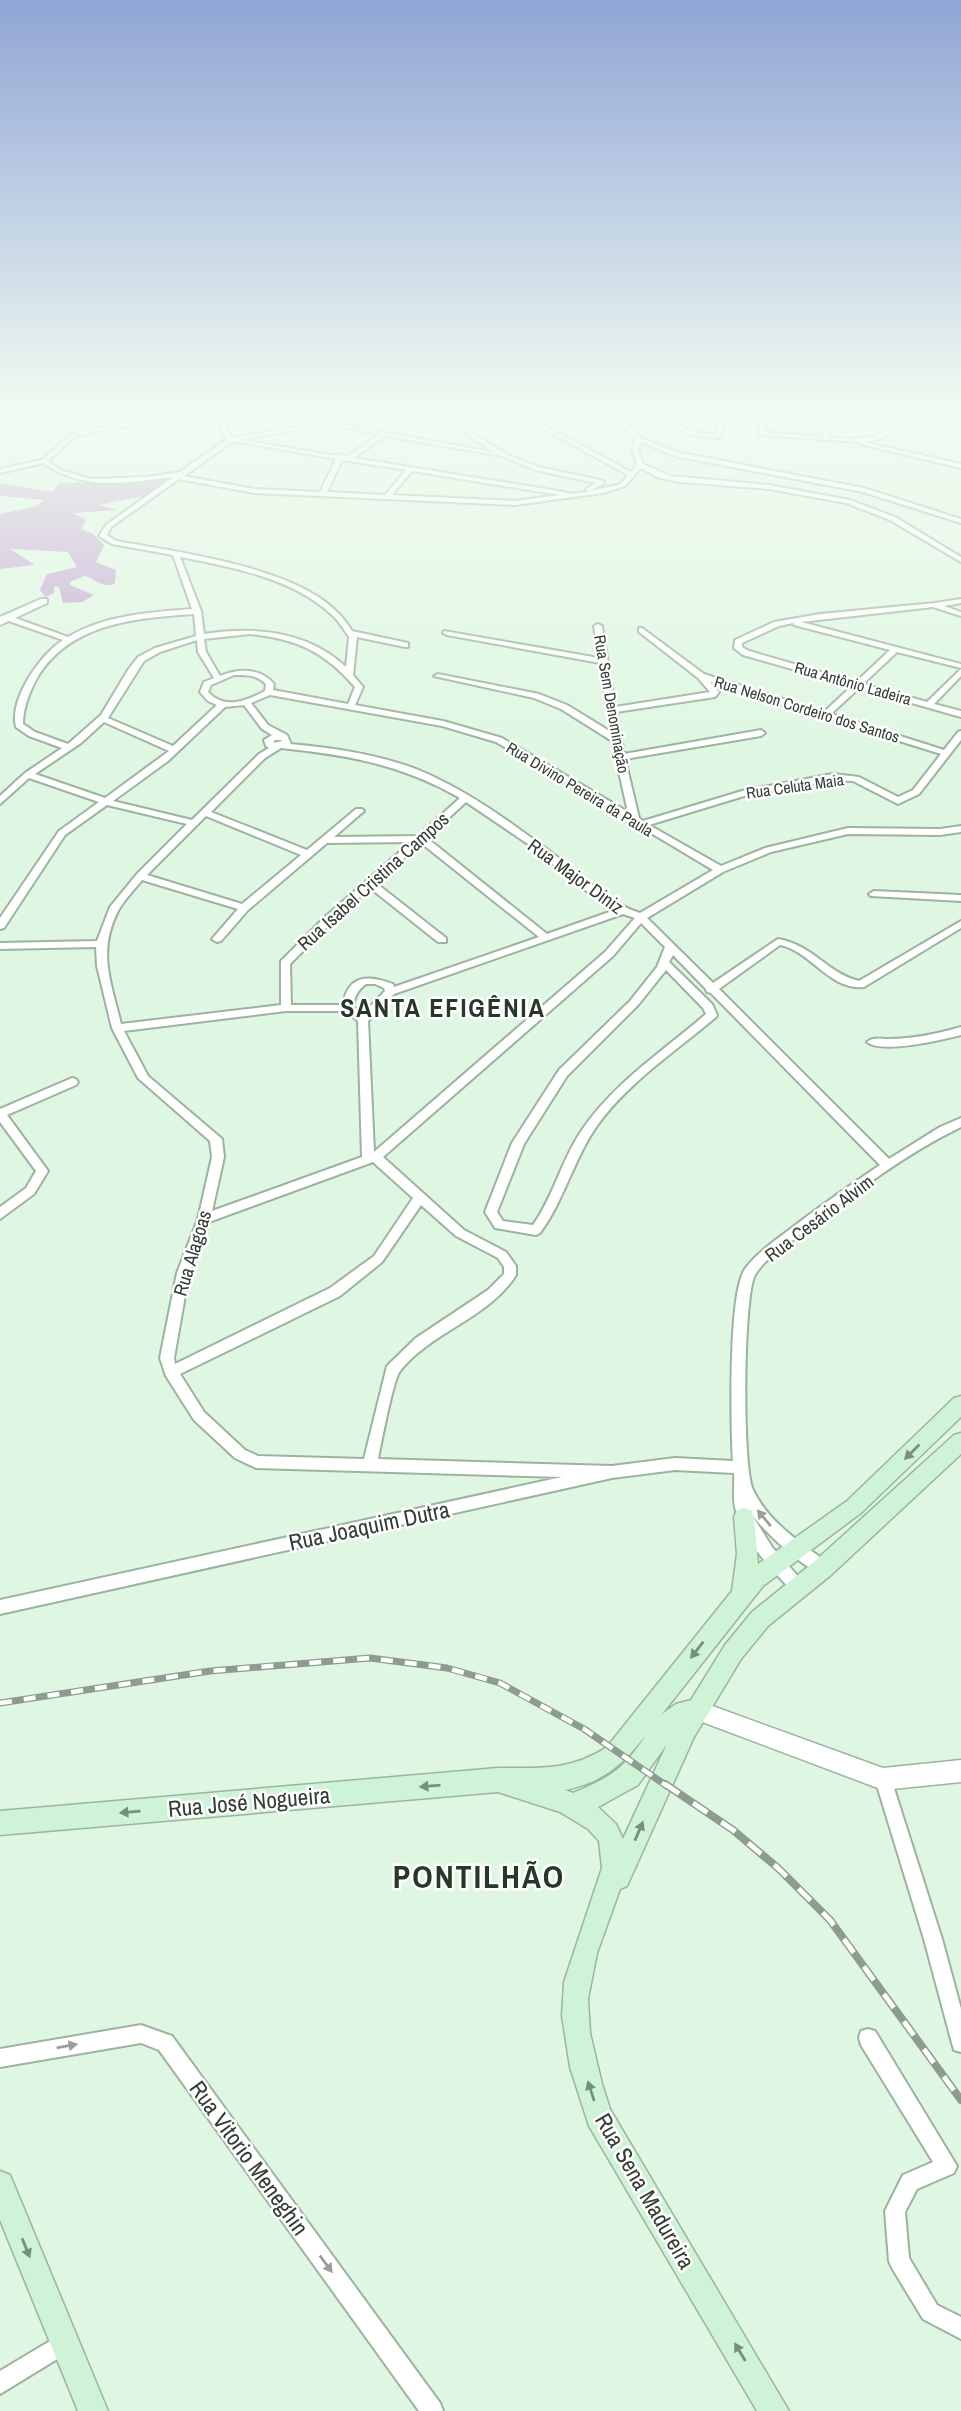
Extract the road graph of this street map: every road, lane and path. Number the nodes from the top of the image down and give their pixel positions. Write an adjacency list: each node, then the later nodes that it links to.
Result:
1 (112, 523): 3 (street)
2 (894, 523): 4 (street)
3 (176, 555): 8 (street); 15 (street)
4 (961, 560)
5 (44, 601): 10 (street)
6 (961, 601): 7 (street)
7 (933, 606): 9 (street); 11 (street)
8 (197, 611): 17 (street); 18 (street)
9 (961, 614)
10 (4, 617): 12 (street); 18 (street)
11 (790, 621): 20 (street); 27 (street, Rua Antônio Ladeira)
12 (0, 623)
13 (598, 626): 21 (street, Rua Sem Denominação)
14 (642, 630): 25 (street, Rua Nelson Cordeiro dos Santos)
15 (351, 633): 19 (street); 23 (street)
16 (447, 633): 21 (street)
17 (201, 636): 23 (street); 26 (street); 37 (street)
18 (69, 640): 44 (street)
19 (405, 645)
20 (896, 648): 22 (street); 27 (street)
21 (603, 661): 34 (street, Rua Sem Denominação)
22 (961, 668): 31 (street)
23 (350, 673): 33 (street)
24 (438, 676): 41 (street)
25 (701, 676): 29 (street); 36 (street, Rua Nelson Cordeiro dos Santos)
26 (217, 677): 28 (street); 32 (street)
27 (857, 685): 31 (street, Rua Antônio Ladeira); 36 (street)
28 (269, 692): 30 (street); 33 (street, Rua Divino Pereira da Paula)
29 (712, 695): 34 (street)
30 (247, 704): 32 (street); 38 (street)
31 (929, 704): 35 (street, Rua Antônio Ladeira)
32 (222, 705): 45 (street)
33 (349, 708): 56 (street, Rua Divino Pereira da Paula)
34 (611, 710): 41 (street, Rua Sem Denominação)
35 (961, 714)
36 (826, 715): 46 (street, Rua Nelson Cordeiro dos Santos)
37 (103, 719): 44 (street); 45 (street)
38 (265, 727): 42 (street); 43 (street)
39 (761, 733): 48 (street)
40 (961, 734): 46 (street, Rua Celuta Maia)
41 (616, 739): 48 (street, Rua Sem Denominação)
42 (267, 741): 43 (street); 47 (street, Rua Alagoas)
43 (282, 742): 47 (street, Rua Alagoas); 50 (street, Rua Major Diniz)
44 (69, 747): 49 (street)
45 (174, 750): 52 (street)
46 (945, 752): 56 (street, Rua Celuta Maia)
47 (262, 756): 54 (street, Rua Alagoas)
48 (620, 757): 56 (street, Rua Sem Denominação)
49 (28, 775): 51 (street); 52 (street)
50 (465, 798): 58 (street, Rua Isabel Cristina Campos); 67 (street, Rua Major Diniz)
51 (0, 801)
52 (104, 801): 55 (street); 70 (street)
53 (359, 811): 59 (street)
54 (206, 813): 55 (street, Rua Alagoas); 60 (street)
55 (192, 824): 62 (street, Rua Alagoas)
56 (637, 824): 61 (street, Rua Divino Pereira da Paula)
57 (961, 829): 61 (street)
58 (422, 839): 59 (street); 63 (street, Rua Isabel Cristina Campos); 71 (street)
59 (326, 840): 60 (street)
60 (308, 854): 66 (street)
61 (720, 870): 68 (street)
62 (140, 876): 66 (street); 74 (street, Rua Alagoas)
63 (370, 883): 73 (street); 81 (street, Rua Isabel Cristina Campos)
64 (874, 894): 65 (street)
65 (961, 898)
66 (244, 908): 72 (street)
67 (620, 912): 68 (street, Rua Major Diniz); 71 (street)
68 (641, 917): 76 (street, Rua Major Diniz); 89 (street)
69 (961, 924): 78 (street)
70 (0, 926)
71 (545, 937): 79 (street)
72 (217, 939)
73 (442, 940)
74 (101, 944): 75 (street); 83 (street, Rua Alagoas)
75 (0, 946)
76 (671, 946): 77 (street); 78 (street, Rua Major Diniz)
77 (664, 963): 77 (street)
78 (711, 990): 90 (street, Rua Major Diniz)
79 (390, 992): 80 (street); 82 (street)
80 (348, 1007): 81 (street); 82 (street)
81 (286, 1008): 83 (street)
82 (363, 1020): 89 (street)
83 (117, 1028): 93 (street, Rua Alagoas)
84 (961, 1031): 85 (street)
85 (872, 1042)
86 (72, 1083): 87 (street)
87 (0, 1114): 92 (street)
88 (961, 1122): 90 (street, Rua Cesário Alvim)
89 (372, 1158): 91 (street); 93 (street)
90 (888, 1165): 99 (street, Rua Cesário Alvim)
91 (420, 1198): 94 (street); 97 (street)
92 (0, 1214)
93 (204, 1219): 94 (street, Rua Alagoas)
94 (171, 1372): 97 (street)
95 (961, 1404): 101 (main road, Rua José Nogueira, one-way to 101)
96 (961, 1441): 103 (main road)
97 (369, 1466): 98 (street)
98 (612, 1472): 99 (street, Rua Joaquim Dutra); 106 (street, Rua Joaquim Dutra)
99 (741, 1474): 100 (street); 101 (street, one-way to 99)
100 (744, 1517): 102 (street); 105 (main road)
101 (796, 1547): 102 (main road, Rua José Nogueira); 103 (street)
102 (776, 1561): 104 (street); 105 (main road, Rua José Nogueira)
103 (823, 1568): 104 (main road)
104 (798, 1587): 107 (main road)
105 (740, 1597): 110 (main road, Rua José Nogueira, one-way to 110)
106 (0, 1606)
107 (696, 1710): 109 (street); 111 (main road); 113 (main road, one-way to 107)
108 (961, 1771): 109 (street)
109 (883, 1779): 115 (street)
110 (498, 1780): 111 (main road); 112 (main road, Rua José Nogueira, one-way to 112)
111 (576, 1804): 113 (main road)
112 (0, 1823)
113 (600, 1914): 123 (main road, Rua Sena Madureira, one-way to 113)
114 (868, 2038): 118 (street)
115 (961, 2043)
116 (0, 2058): 122 (street, Rua Vitorio Meneghin, one-way to 122)
117 (0, 2185): 119 (main road, one-way to 119)
118 (961, 2328)
119 (65, 2343): 120 (street); 121 (main road)
120 (0, 2383)
121 (93, 2411)
122 (432, 2411)
123 (774, 2411)

